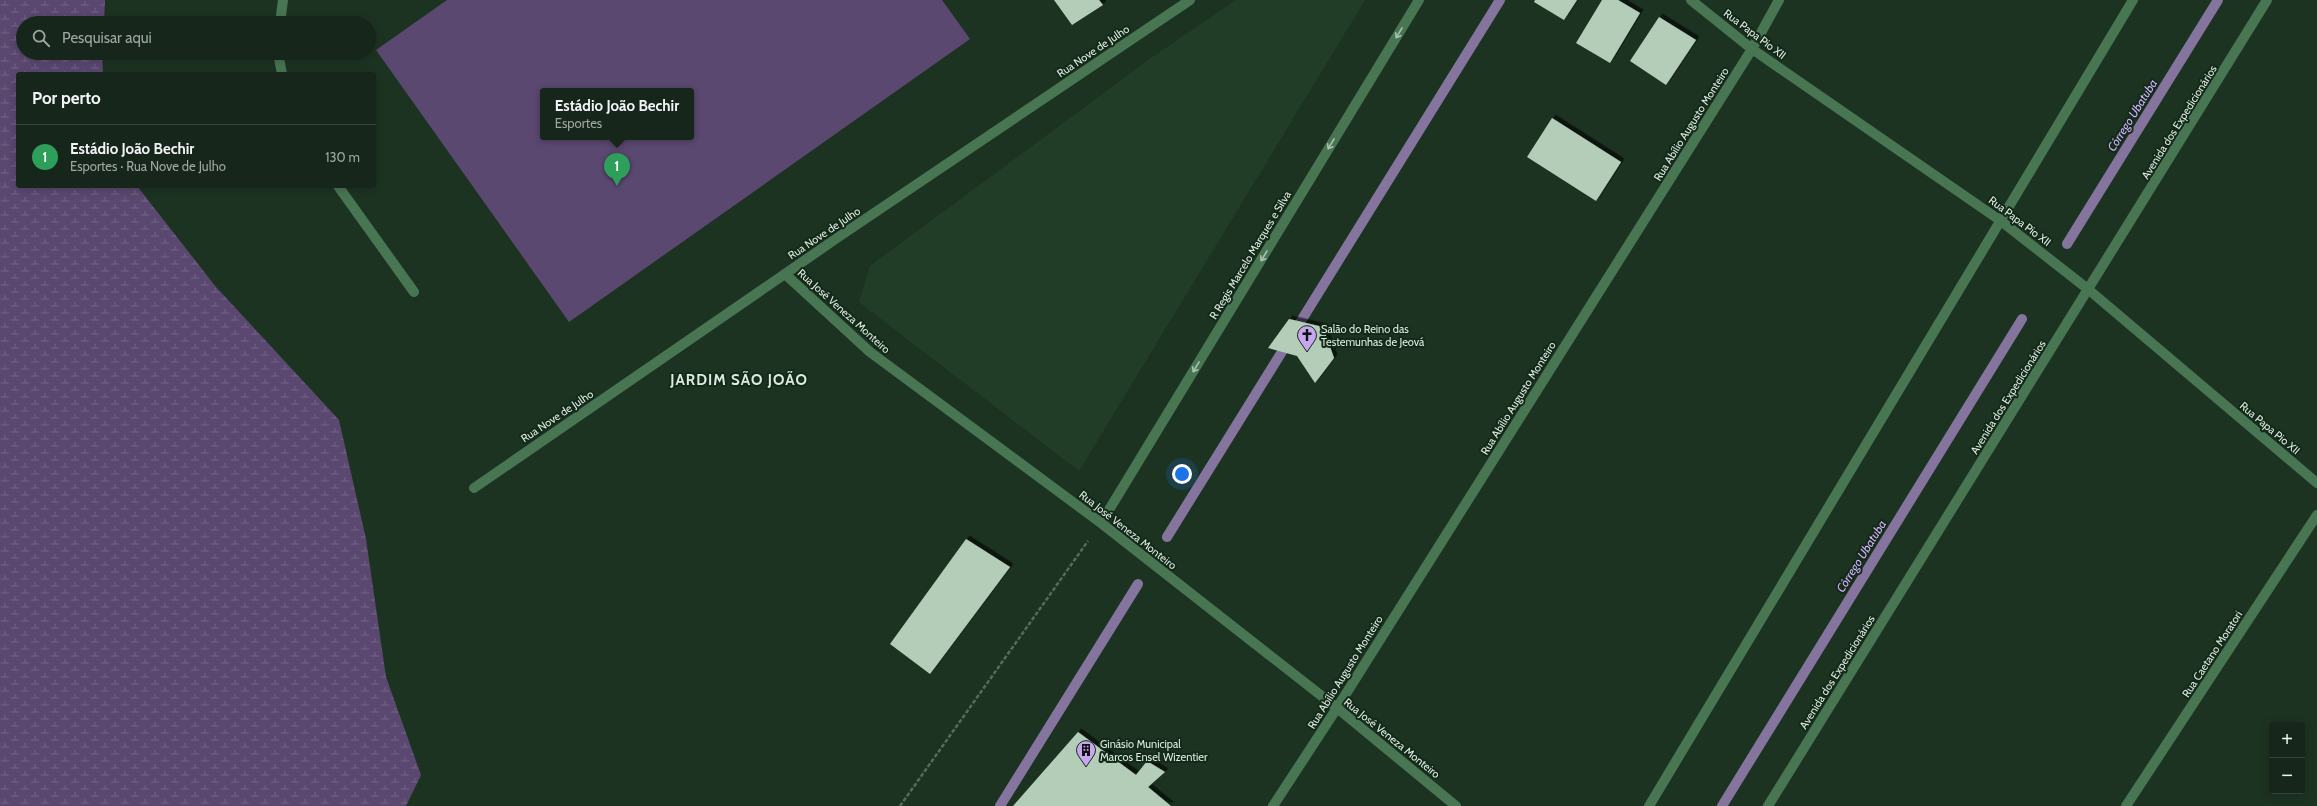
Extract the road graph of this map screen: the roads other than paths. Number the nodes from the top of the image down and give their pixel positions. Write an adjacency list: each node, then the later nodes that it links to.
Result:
1 (283, 0): 8 (street)
2 (1190, 0): 14 (street, Rua Nove de Julho)
3 (1419, 0): 20 (street, R Regis Marcelo Marques e Silva, one-way to 20)
4 (1691, 0): 9 (street, Rua Papa Pio XII)
5 (1780, 0): 9 (street, Rua Abílio Augusto Monteiro)
6 (2133, 0): 13 (street)
7 (2267, 0): 15 (street, Avenida dos Expedicionários)
8 (281, 16)
9 (1752, 49): 13 (street, Rua Papa Pio XII); 21 (street, Rua Abílio Augusto Monteiro)
10 (279, 60): 11 (street)
11 (282, 72)
12 (339, 188): 16 (street)
13 (2001, 221): 15 (street, Rua Papa Pio XII); 24 (street)
14 (785, 274): 18 (street, Rua Nove de Julho); 20 (street, Rua José Veneza Monteiro)
15 (2089, 290): 17 (street, Rua Papa Pio XII); 25 (street, Avenida dos Expedicionários)
16 (414, 292)
17 (2317, 483)
18 (474, 488)
19 (2317, 515): 26 (street, Rua Caetano Moratori)
20 (1102, 523): 21 (street, Rua José Veneza Monteiro)
21 (1337, 708): 22 (street, Rua Abílio Augusto Monteiro); 23 (street, Rua José Veneza Monteiro)
22 (1273, 806)
23 (1456, 806)
24 (1649, 806)
25 (1768, 806)
26 (2126, 806)

